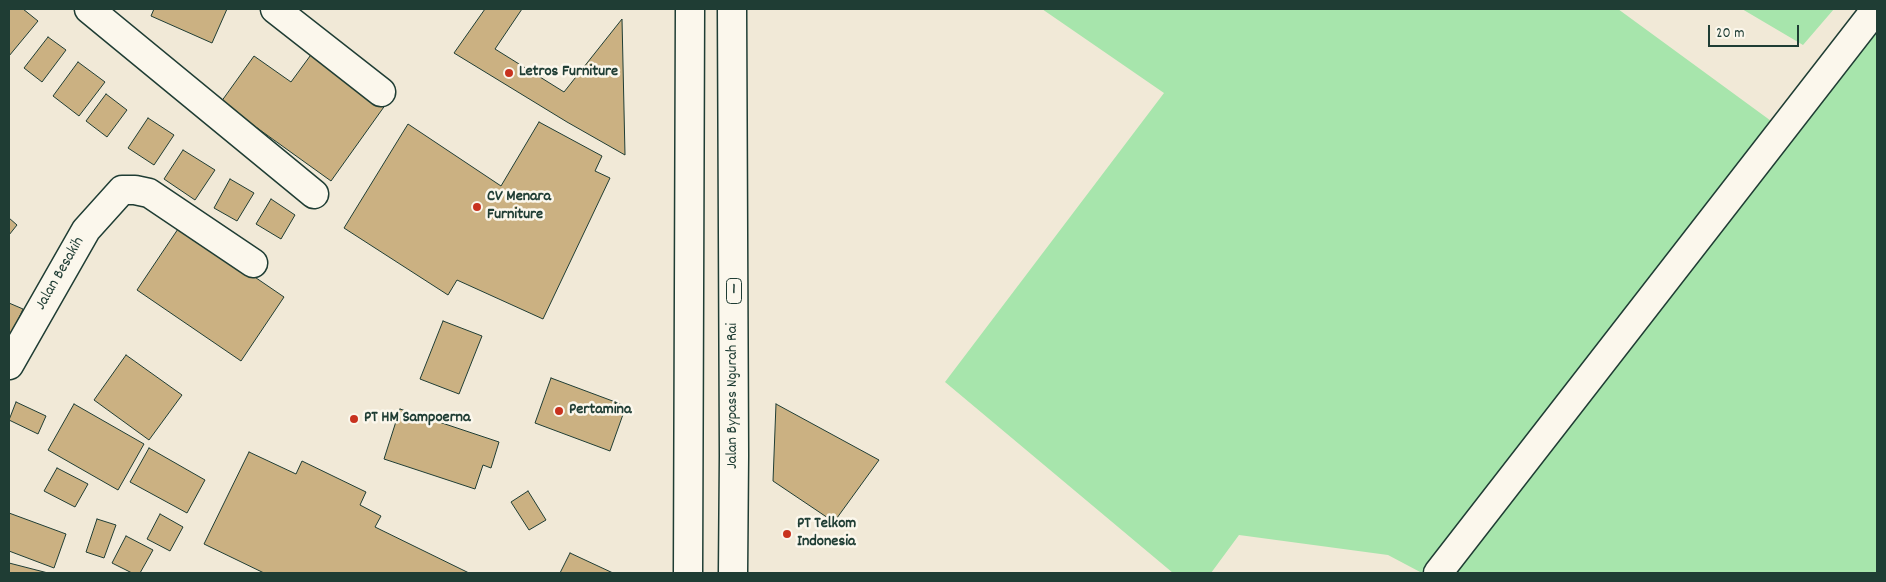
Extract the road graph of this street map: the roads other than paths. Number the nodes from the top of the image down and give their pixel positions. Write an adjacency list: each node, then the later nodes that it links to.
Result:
1 (89, 9): 7 (main road)
2 (275, 9): 6 (main road)
3 (690, 9): 10 (main road)
4 (732, 9): 11 (main road, Jalan Bypass Ngurah Rai / 1)
5 (1876, 9): 12 (main road)
6 (380, 92)
7 (314, 194)
8 (253, 263): 9 (main road, Jalan Besakih)
9 (9, 364)
10 (688, 573)
11 (733, 573)
12 (1438, 573)

